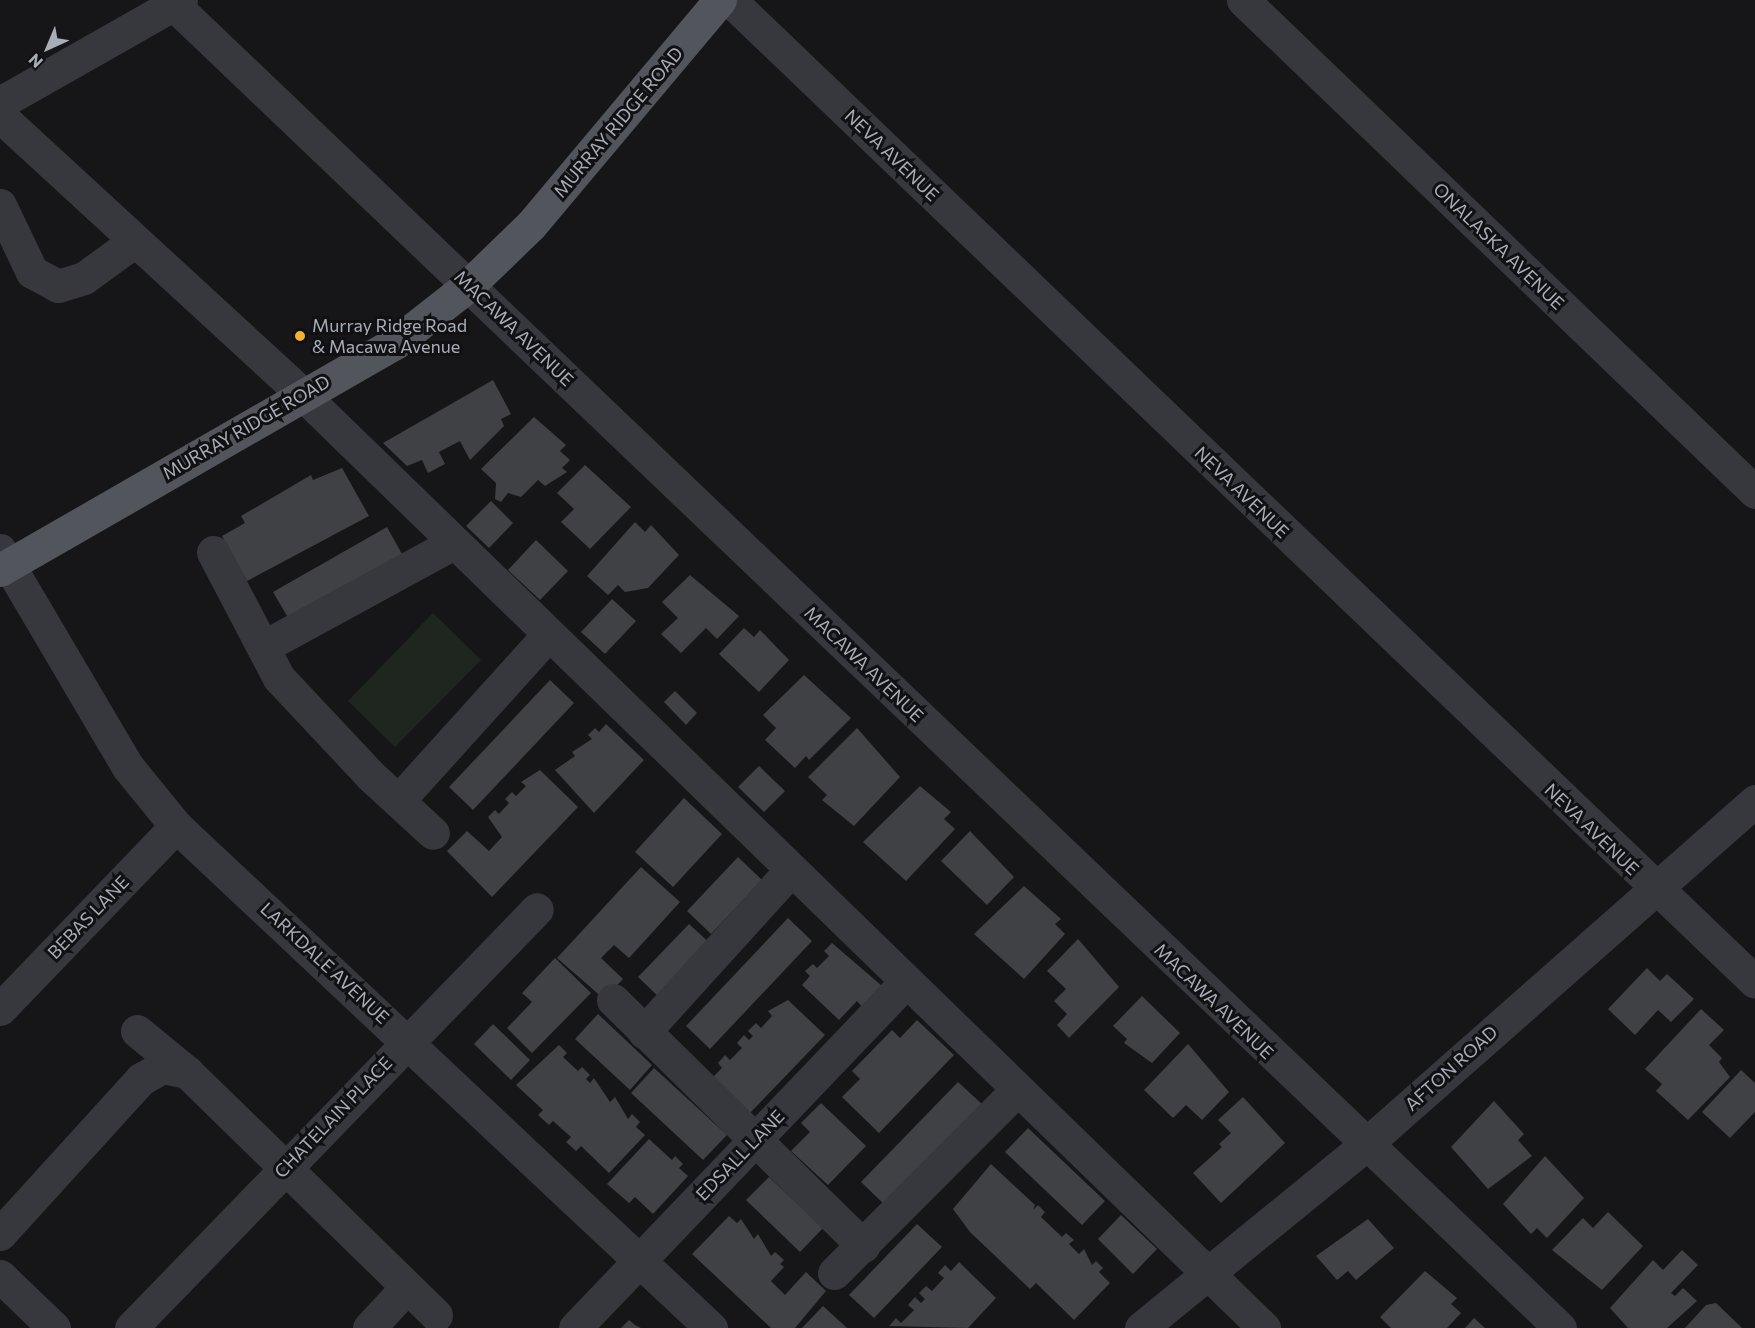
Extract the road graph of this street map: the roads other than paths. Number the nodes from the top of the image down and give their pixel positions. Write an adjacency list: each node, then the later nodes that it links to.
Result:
1 (720, 0): 9 (main road, MURRAY RIDGE ROAD)
2 (730, 0): 22 (street, NEVA AVENUE)
3 (1243, 0): 11 (street, ONALASKA AVENUE)
4 (174, 2): 5 (street); 9 (street, MACAWA AVENUE)
5 (0, 103)
6 (0, 116): 8 (street)
7 (0, 205): 8 (street)
8 (135, 241): 10 (street)
9 (470, 285): 10 (main road, MURRAY RIDGE ROAD); 34 (street, MACAWA AVENUE)
10 (302, 394): 12 (street); 14 (main road, MURRAY RIDGE ROAD)
11 (1755, 492)
12 (454, 543): 15 (street); 16 (street)
13 (213, 552): 16 (street)
14 (3, 562): 19 (street, LARKDALE AVENUE)
15 (548, 635): 17 (street); 21 (street)
16 (263, 647): 17 (street)
17 (398, 801): 20 (street)
18 (1755, 801): 22 (street, AFTON ROAD)
19 (176, 826): 27 (street, BEBAS LANE); 30 (street, LARKDALE AVENUE)
20 (433, 833)
21 (790, 871): 24 (street); 29 (street)
22 (1655, 888): 25 (street, NEVA AVENUE); 34 (street, AFTON ROAD)
23 (537, 909): 30 (street, CHATELAIN PLACE)
24 (905, 982): 32 (street); 33 (street, EDSALL LANE)
25 (1755, 982)
26 (614, 1000): 29 (street)
27 (0, 1009)
28 (136, 1031): 31 (street)
29 (644, 1032): 33 (street)
30 (408, 1040): 35 (street, CHATELAIN PLACE); 38 (street, LARKDALE AVENUE)
31 (187, 1072): 35 (street); 36 (street)
32 (1017, 1090): 37 (street); 39 (street)
33 (755, 1139): 37 (street); 38 (street, EDSALL LANE)
34 (1365, 1145): 39 (street, AFTON ROAD); 51 (street, MACAWA AVENUE)
35 (284, 1168): 42 (street); 45 (street, CHATELAIN PLACE)
36 (0, 1234)
37 (863, 1246): 40 (street)
38 (639, 1259): 47 (street, EDSALL LANE); 48 (street, LARKDALE AVENUE)
39 (1207, 1272): 49 (street, AFTON ROAD); 50 (street)
40 (834, 1273)
41 (0, 1276): 44 (street)
42 (407, 1287): 43 (street); 46 (street)
43 (436, 1315)
44 (54, 1328)
45 (131, 1328)
46 (369, 1328)
47 (575, 1328)
48 (711, 1328)
49 (1141, 1328)
50 (1264, 1328)
51 (1560, 1328)

